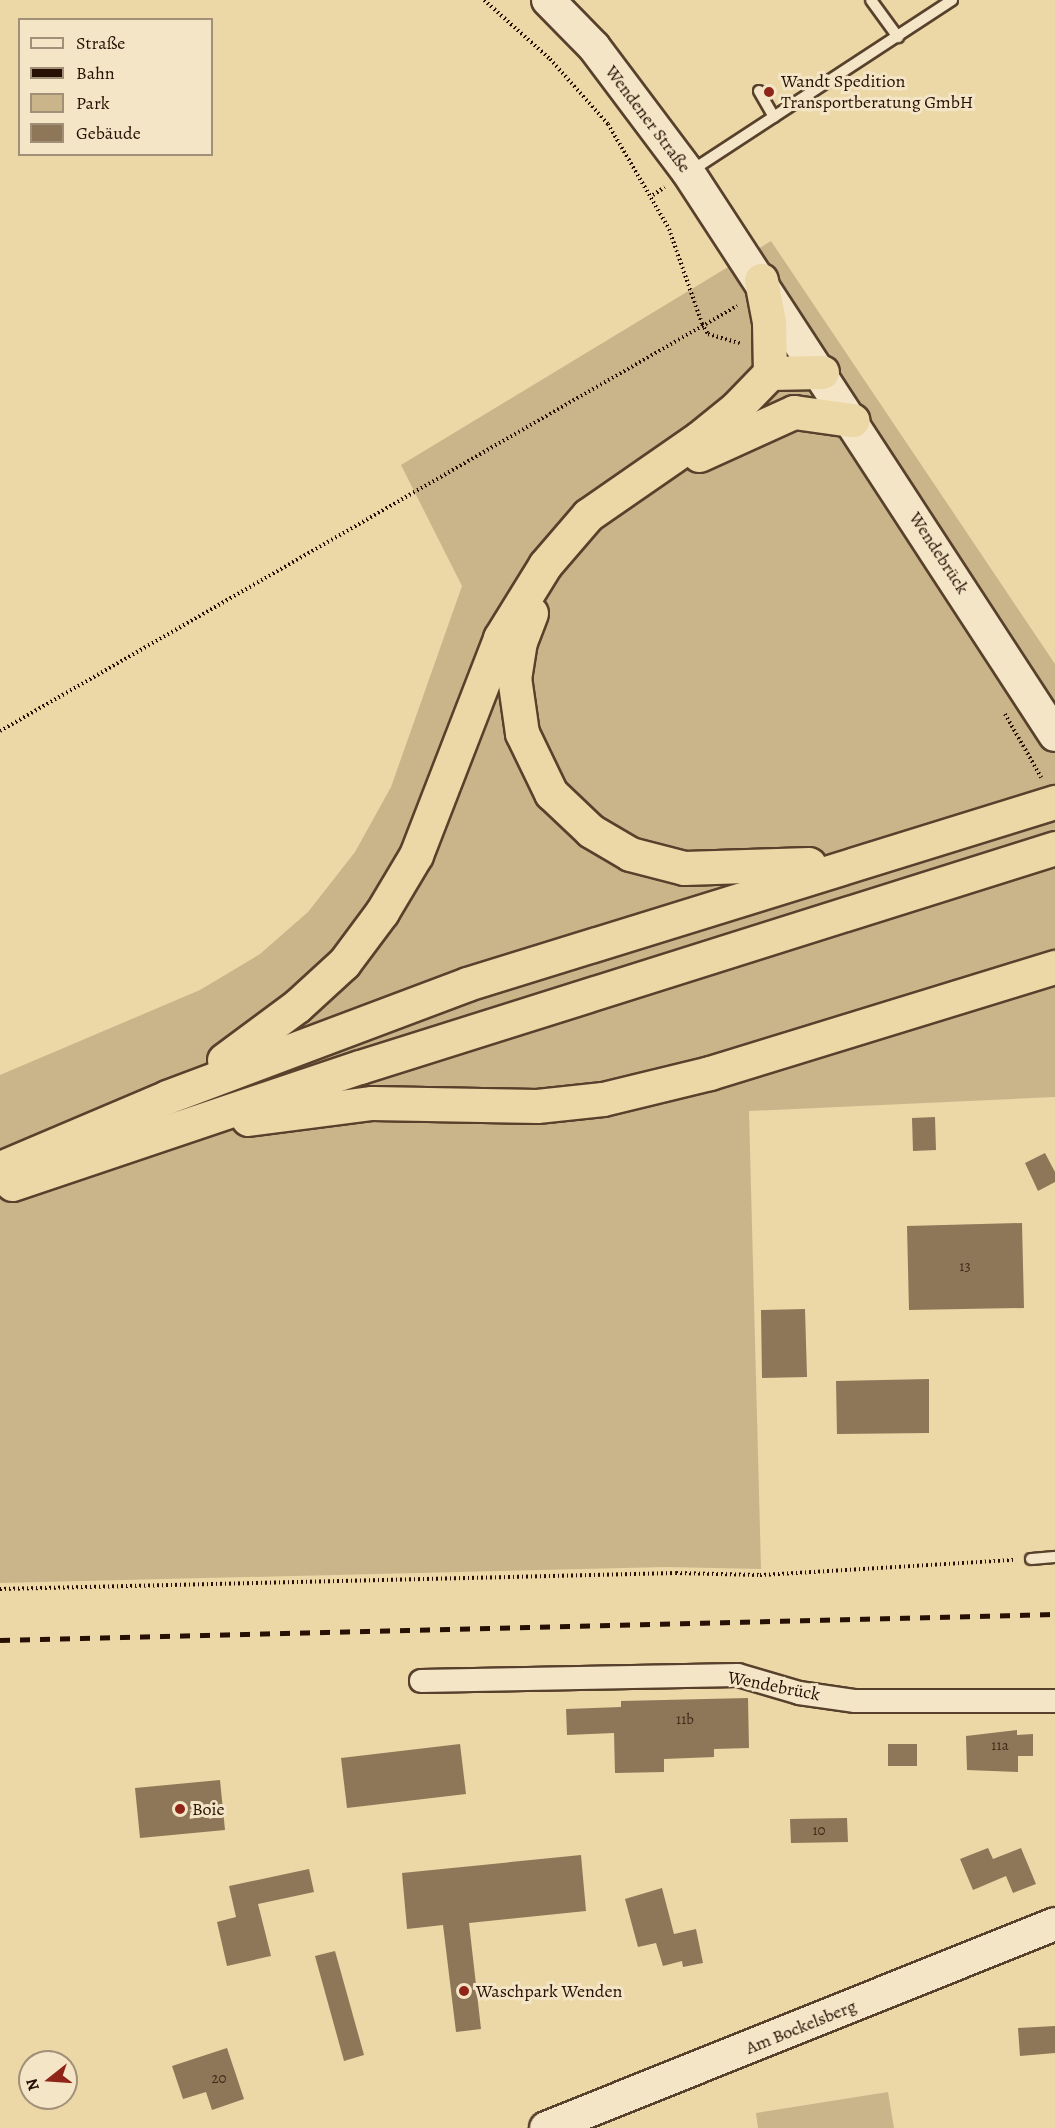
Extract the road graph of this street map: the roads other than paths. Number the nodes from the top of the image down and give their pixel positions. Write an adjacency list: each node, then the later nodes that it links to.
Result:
1 (548, 0): 7 (main road, Wendener Straße)
2 (871, 0): 4 (lane)
3 (952, 0): 4 (lane)
4 (898, 37): 6 (lane)
5 (759, 91): 6 (lane)
6 (774, 117): 7 (lane)
7 (688, 172): 8 (main road, Wendener Straße)
8 (761, 280): 9 (main road, Wendebrück); 10 (highway)
9 (822, 372): 10 (highway); 11 (highway); 12 (main road, Wendebrück)
10 (770, 373): 18 (highway)
11 (794, 412): 12 (highway); 16 (highway)
12 (852, 420): 13 (main road, Wendebrück)
13 (1055, 735)
14 (1041, 797): 16 (highway)
15 (1054, 848): 19 (highway)
16 (861, 861): 18 (highway)
17 (1055, 967): 19 (highway)
18 (167, 1097): 20 (highway)
19 (175, 1129): 21 (highway)
20 (0, 1168)
21 (0, 1188)
22 (1055, 1557): 23 (lane)
23 (1031, 1559)
24 (421, 1681): 25 (street, Wendebrück)
25 (1055, 1701)
26 (1055, 1924): 27 (main road, Am Bockelsberg)
27 (546, 2128)

